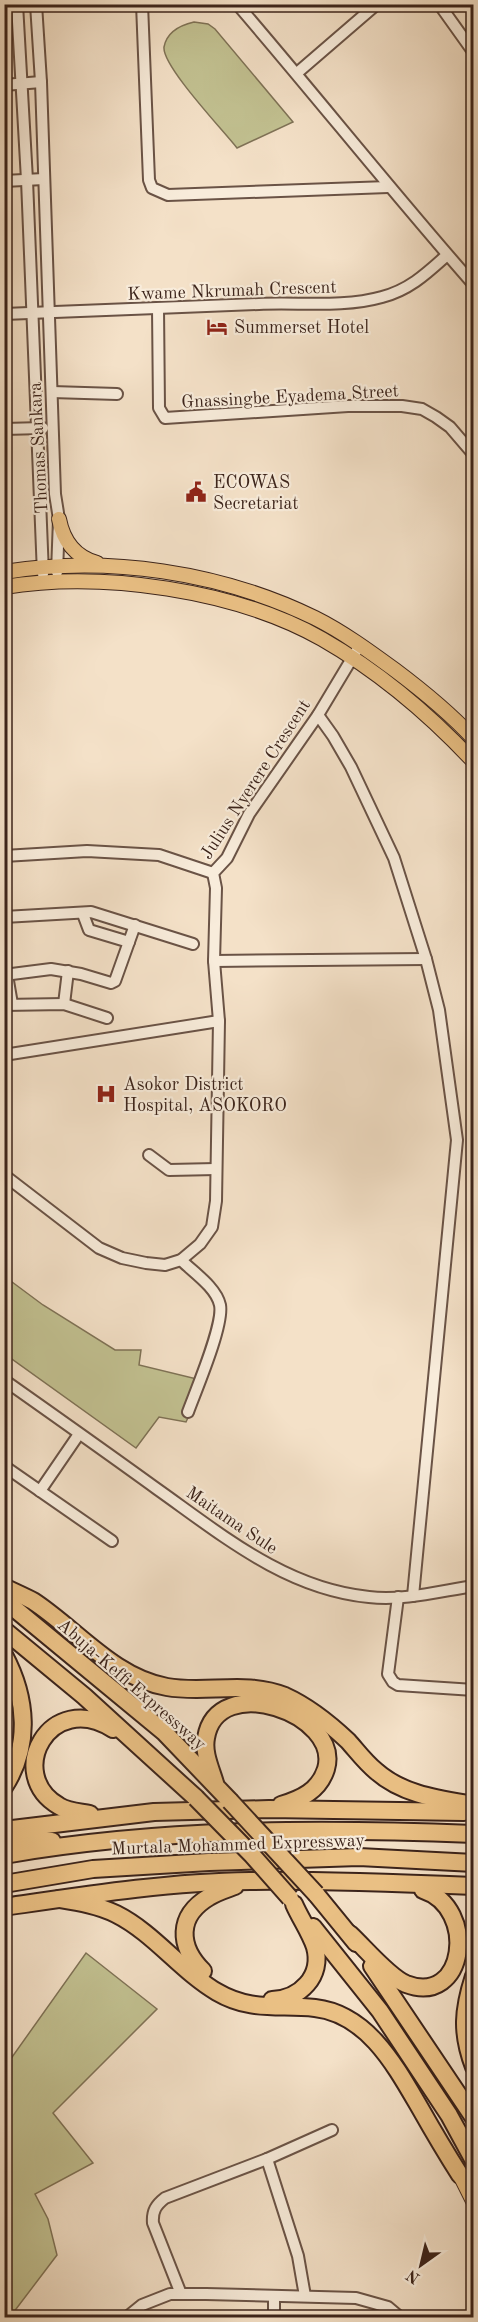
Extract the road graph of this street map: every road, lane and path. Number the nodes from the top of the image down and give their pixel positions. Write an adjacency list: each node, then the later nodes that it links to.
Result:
1 (17, 4): 10 (street)
2 (36, 4): 9 (street, Thomas Sankara)
3 (142, 4): 15 (street)
4 (237, 4): 8 (street)
5 (377, 4): 8 (street)
6 (439, 4): 7 (street)
7 (474, 53)
8 (297, 73): 15 (street)
9 (40, 82): 10 (street); 12 (street, Thomas Sankara)
10 (20, 84): 11 (street); 13 (street)
11 (4, 85)
12 (44, 179): 13 (street); 20 (street, Thomas Sankara)
13 (27, 180): 14 (street); 19 (street)
14 (4, 181)
15 (388, 187): 16 (street)
16 (446, 255): 17 (street); 18 (street, Kwame Nkrumah Crescent)
17 (474, 285)
18 (158, 308): 20 (street, Kwame Nkrumah Crescent); 27 (street, Gnassingbe Eyadema Street)
19 (31, 313): 20 (street, Kwame Nkrumah Crescent); 21 (street, Kwame Nkrumah Crescent); 25 (street)
20 (48, 313): 22 (street, Thomas Sankara)
21 (4, 314)
22 (52, 392): 23 (street); 24 (street, Thomas Sankara)
23 (117, 394)
24 (54, 427): 25 (street); 28 (street, Thomas Sankara)
25 (38, 428): 26 (street); 31 (street)
26 (4, 429)
27 (474, 455)
28 (59, 519): 29 (street, Thomas Sankara); 30 (main road)
29 (57, 566): 30 (main road); 31 (main road); 33 (street, Thomas Sankara)
30 (105, 566): 35 (main road)
31 (43, 567): 32 (main road); 33 (street)
32 (4, 573)
33 (50, 582): 34 (main road); 36 (main road)
34 (4, 587)
35 (360, 645): 36 (street, Julius Nyerere Crescent); 38 (main road)
36 (351, 658): 37 (street, Julius Nyerere Crescent); 39 (main road)
37 (318, 715): 41 (street, Julius Nyerere Crescent); 47 (street)
38 (474, 739)
39 (474, 762)
40 (4, 856): 41 (street)
41 (213, 873): 48 (street, Julius Nyerere Crescent)
42 (83, 914): 43 (street); 44 (street); 45 (street)
43 (4, 917)
44 (135, 926): 45 (street); 46 (street)
45 (129, 942): 49 (street)
46 (193, 944)
47 (426, 959): 48 (street); 70 (street)
48 (214, 961): 54 (street, Julius Nyerere Crescent)
49 (68, 972): 50 (street); 52 (street)
50 (6, 975): 51 (street)
51 (8, 1004): 52 (street)
52 (64, 1004): 53 (street)
53 (107, 1018)
54 (219, 1021): 55 (street); 57 (street, Julius Nyerere Crescent)
55 (4, 1054)
56 (149, 1155): 57 (street)
57 (216, 1169): 59 (street, Julius Nyerere Crescent)
58 (4, 1175): 59 (street)
59 (181, 1260): 61 (street)
60 (4, 1380): 62 (street, Maitama Sule)
61 (188, 1412)
62 (80, 1434): 64 (street); 71 (street, Maitama Sule)
63 (4, 1466): 64 (street)
64 (40, 1491): 65 (street)
65 (112, 1541)
66 (4, 1579): 72 (highway)
67 (474, 1586): 70 (street, Maitama Sule)
68 (4, 1587): 72 (highway)
69 (4, 1595): 73 (highway, Abuja-Keffi Expressway)
70 (413, 1596): 71 (street, Maitama Sule)
71 (399, 1597): 76 (street)
72 (33, 1601): 80 (highway)
73 (10, 1604): 79 (highway, Abuja-Keffi Expressway)
74 (4, 1630): 77 (highway)
75 (4, 1655): 78 (highway)
76 (474, 1690)
77 (144, 1750): 83 (highway); 97 (highway, bridge)
78 (4, 1787)
79 (217, 1787): 81 (highway); 99 (highway, Abuja-Keffi Expressway, bridge)
80 (474, 1805)
81 (269, 1809): 82 (highway, Murtala Mohammed Expressway); 83 (highway, Murtala Mohammed Expressway)
82 (474, 1812)
83 (109, 1817): 84 (highway, Murtala Mohammed Expressway)
84 (4, 1830)
85 (474, 1834): 87 (highway, Murtala Mohammed Expressway)
86 (4, 1839): 87 (highway)
87 (83, 1844): 88 (highway, Murtala Mohammed Expressway)
88 (4, 1856)
89 (209, 1862): 90 (highway, Murtala Mohammed Expressway); 93 (highway, Murtala Mohammed Expressway); 95 (highway)
90 (474, 1863)
91 (248, 1881): 92 (highway, Murtala Mohammed Expressway); 95 (highway, Murtala Mohammed Expressway); 97 (highway)
92 (368, 1882): 94 (highway, Murtala Mohammed Expressway); 99 (highway)
93 (4, 1884)
94 (474, 1886)
95 (140, 1888): 96 (highway, Murtala Mohammed Expressway)
96 (59, 1899): 98 (highway, Murtala Mohammed Expressway); 107 (highway)
97 (292, 1901): 102 (highway)
98 (4, 1907)
99 (350, 1934): 103 (highway)
100 (474, 1976): 101 (highway)
101 (474, 2067)
102 (449, 2115): 106 (highway); 107 (highway)
103 (474, 2118)
104 (332, 2130): 105 (street)
105 (267, 2159): 109 (street); 110 (street)
106 (474, 2161)
107 (460, 2175): 108 (main road)
108 (474, 2203)
109 (181, 2294): 111 (street); 112 (street)
110 (305, 2296): 111 (street); 114 (street)
111 (274, 2297): 113 (street)
112 (126, 2318)
113 (274, 2318)
114 (401, 2318)

